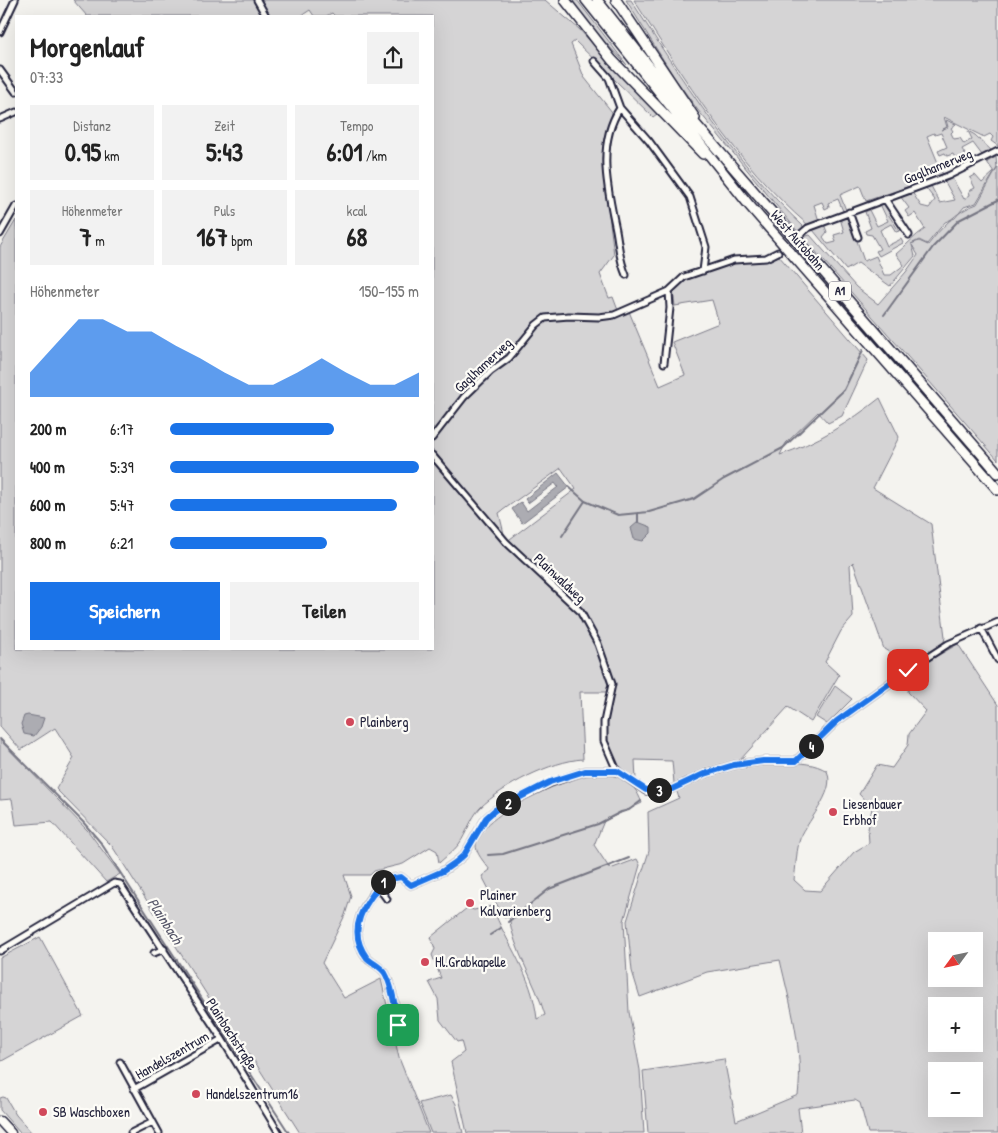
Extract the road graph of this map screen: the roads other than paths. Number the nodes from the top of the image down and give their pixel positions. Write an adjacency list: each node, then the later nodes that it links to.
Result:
1 (16, 0): 8 (street)
2 (257, 0): 7 (street)
3 (565, 0): 17 (highway)
4 (586, 0): 17 (highway, West Autobahn / A1)
5 (597, 0): 15 (highway, West Autobahn / A1)
6 (616, 0): 15 (highway)
7 (265, 15)
8 (0, 32)
9 (594, 61): 12 (street)
10 (0, 70): 11 (street)
11 (15, 91)
12 (620, 108): 26 (street); 27 (street)
13 (15, 112): 14 (street)
14 (0, 119)
15 (703, 131): 32 (highway, West Autobahn / A1)
16 (998, 151): 18 (street, Gaglhamerweg)
17 (717, 165): 33 (highway, West Autobahn / A1)
18 (885, 199): 20 (street, Gaglhamerweg); 23 (street)
19 (15, 208): 21 (street)
20 (849, 212): 22 (street, Gaglhamerweg); 24 (street)
21 (0, 234)
22 (801, 234)
23 (909, 235)
24 (858, 237)
25 (778, 252): 26 (street, Gaglhamerweg)
26 (703, 271): 28 (street, Gaglhamerweg)
27 (626, 275)
28 (668, 290): 29 (street); 30 (street, Gaglhamerweg)
29 (664, 363)
30 (434, 435)
31 (434, 457): 37 (street, Plainwaldweg)
32 (998, 473)
33 (998, 490)
34 (998, 622): 35 (street)
35 (981, 628): 36 (street); 37 (street)
36 (998, 660)
37 (617, 771): 38 (street)
38 (378, 887): 39 (street); 43 (street)
39 (387, 899)
40 (164, 949): 41 (street, Plainbachstraße); 42 (street); 44 (street, Plainbachstraße)
41 (0, 951)
42 (154, 953)
43 (398, 1025)
44 (222, 1039): 46 (street, Handelszentrum); 52 (street, Plainbachstraße)
45 (120, 1062): 46 (street, Handelszentrum)
46 (134, 1090): 48 (street, Handelszentrum)
47 (0, 1120): 49 (main road)
48 (153, 1122): 50 (street); 51 (street, Handelszentrum)
49 (11, 1133)
50 (131, 1133)
51 (159, 1133)
52 (279, 1133)

